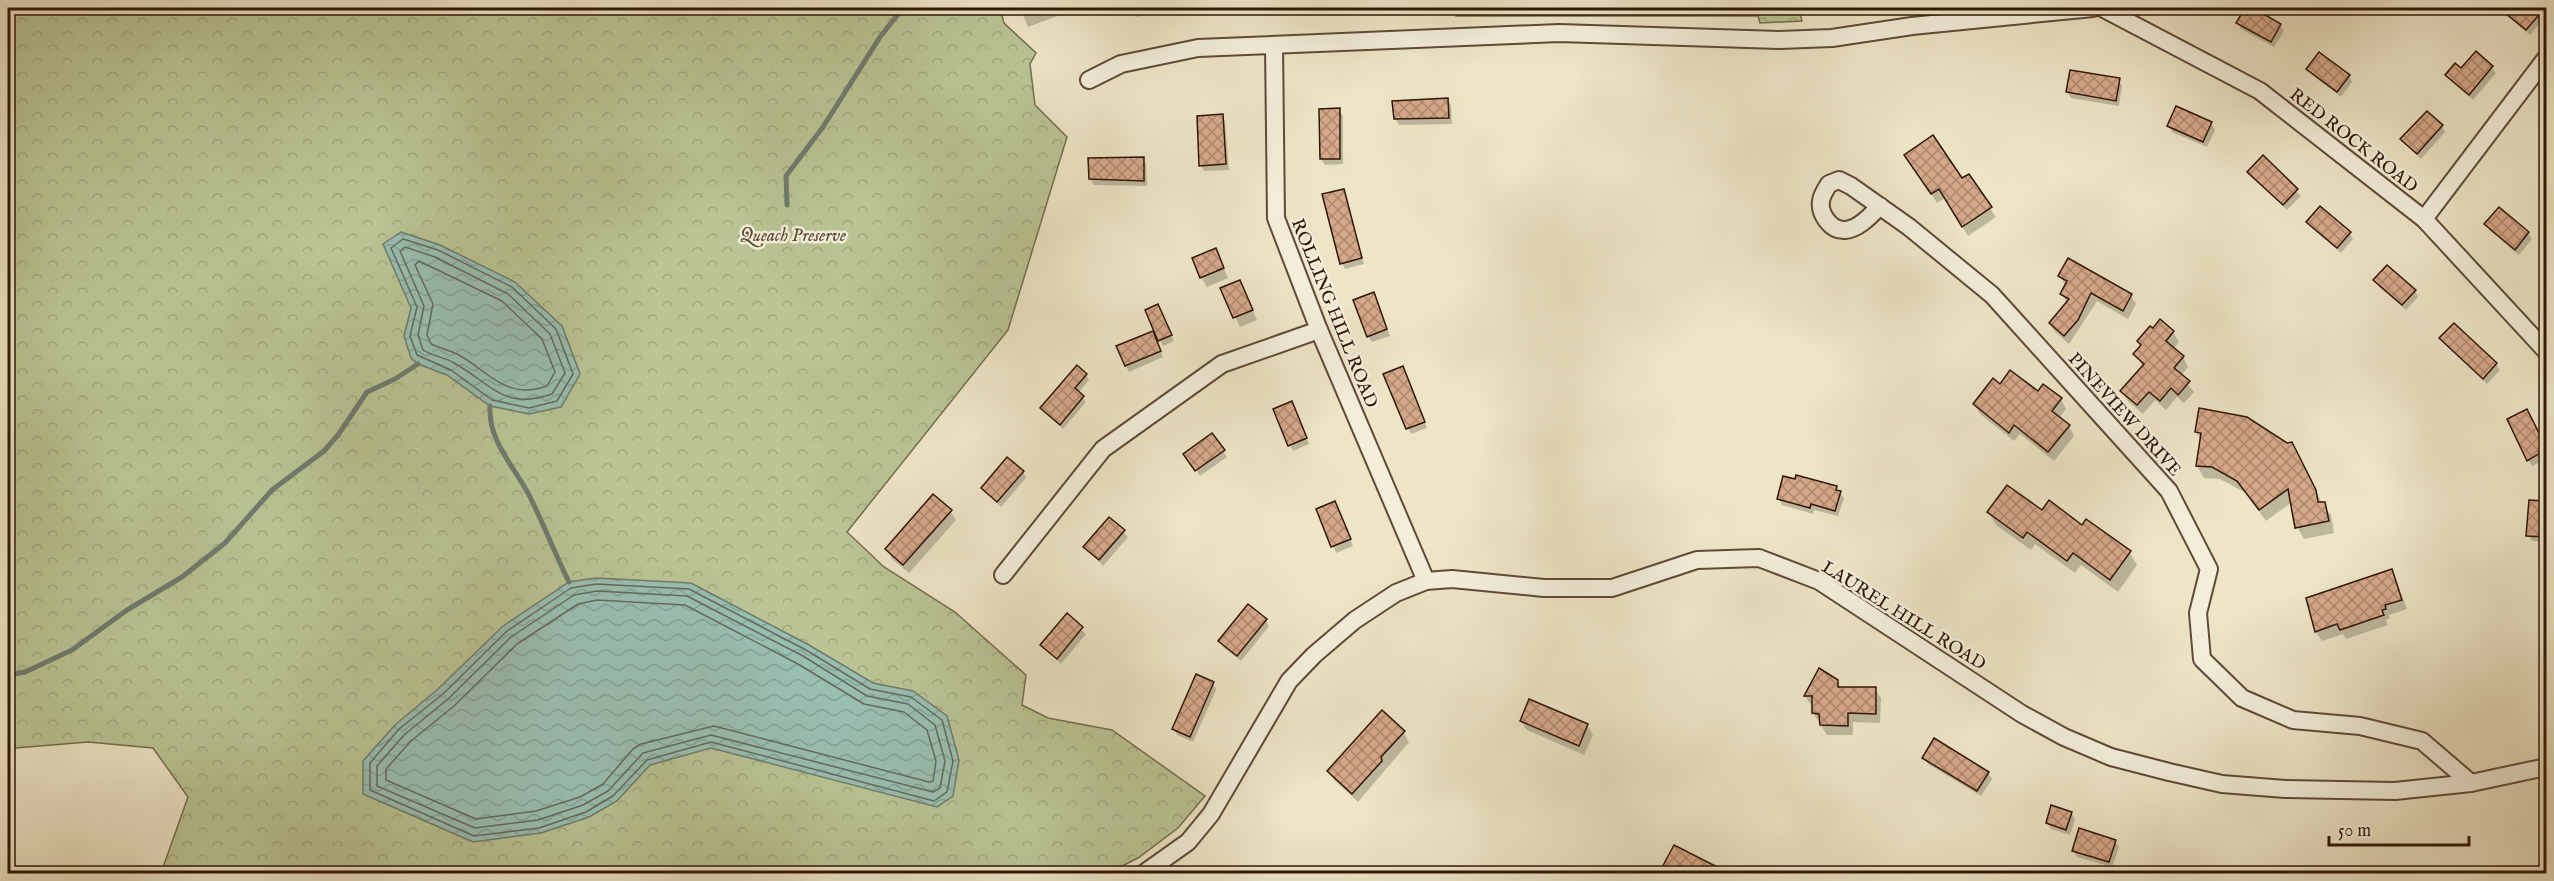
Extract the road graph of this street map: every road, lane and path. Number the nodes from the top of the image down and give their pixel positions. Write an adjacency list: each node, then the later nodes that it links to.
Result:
1 (2093, 8): 3 (street)
2 (2102, 8): 7 (street, RED ROCK ROAD)
3 (1274, 46): 5 (street); 8 (street, ROLLING HILL ROAD)
4 (2547, 58): 7 (street)
5 (1089, 80)
6 (1880, 206): 13 (street, PINEVIEW DRIVE)
7 (2424, 219): 9 (street, RED ROCK ROAD)
8 (1319, 330): 10 (street); 11 (street, ROLLING HILL ROAD)
9 (2547, 351)
10 (1003, 574)
11 (1426, 581): 13 (street, LAUREL HILL ROAD); 14 (street, LAUREL HILL ROAD)
12 (2547, 767): 13 (street, LAUREL HILL ROAD)
13 (2471, 783)
14 (1143, 873)

